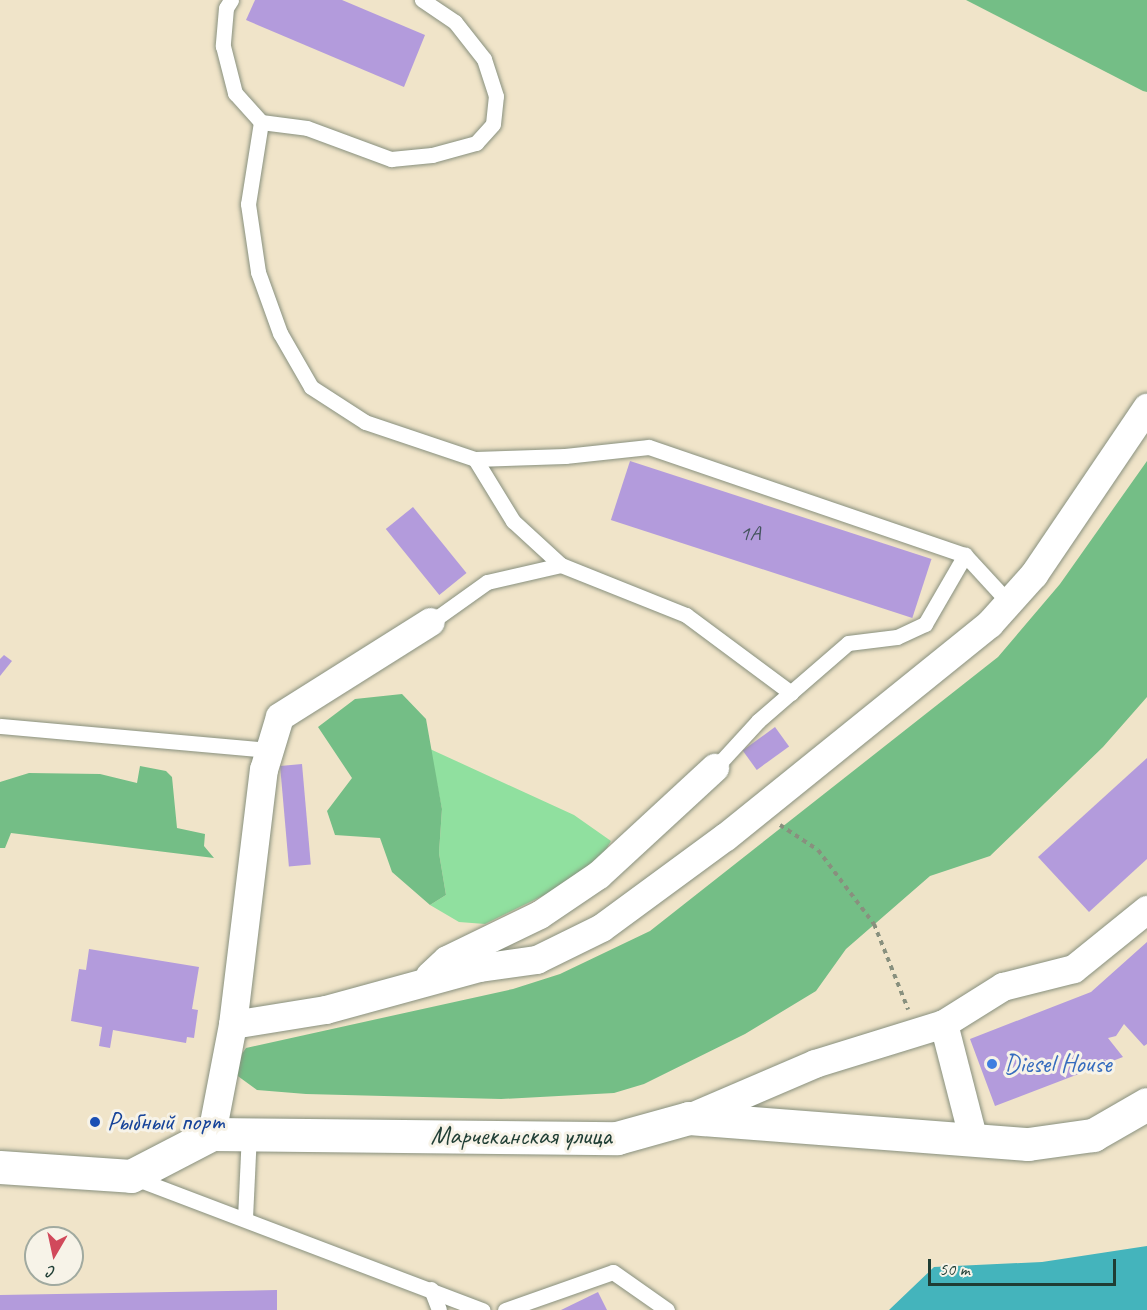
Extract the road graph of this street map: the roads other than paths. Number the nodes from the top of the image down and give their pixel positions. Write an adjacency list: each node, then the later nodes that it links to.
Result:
1 (231, 0): 3 (lane)
2 (422, 0): 3 (lane)
3 (261, 122): 5 (lane)
4 (1147, 408): 8 (street)
5 (475, 459): 6 (lane); 7 (lane)
6 (965, 555): 8 (lane); 10 (lane)
7 (561, 565): 9 (lane); 10 (lane)
8 (1010, 604): 15 (street)
9 (431, 622): 12 (street)
10 (791, 693): 13 (lane)
11 (0, 726): 12 (lane)
12 (270, 750): 17 (street)
13 (715, 768): 15 (street)
14 (1147, 910): 16 (street)
15 (424, 981): 17 (street)
16 (944, 1024): 19 (street); 22 (street)
17 (233, 1025): 20 (street)
18 (1147, 1104): 22 (street, Марчеканская улица)
19 (689, 1118): 21 (street, Марчеканская улица); 22 (street, Марчеканская улица)
20 (212, 1134): 21 (street, Марчеканская улица); 24 (street, Марчеканская улица)
21 (249, 1134): 25 (lane)
22 (974, 1141)
23 (0, 1167): 24 (street)
24 (131, 1176): 25 (lane)
25 (245, 1218): 26 (lane)
26 (431, 1289): 27 (lane); 28 (lane)
27 (439, 1310)
28 (483, 1310)
29 (505, 1310): 30 (lane)
30 (667, 1310)

